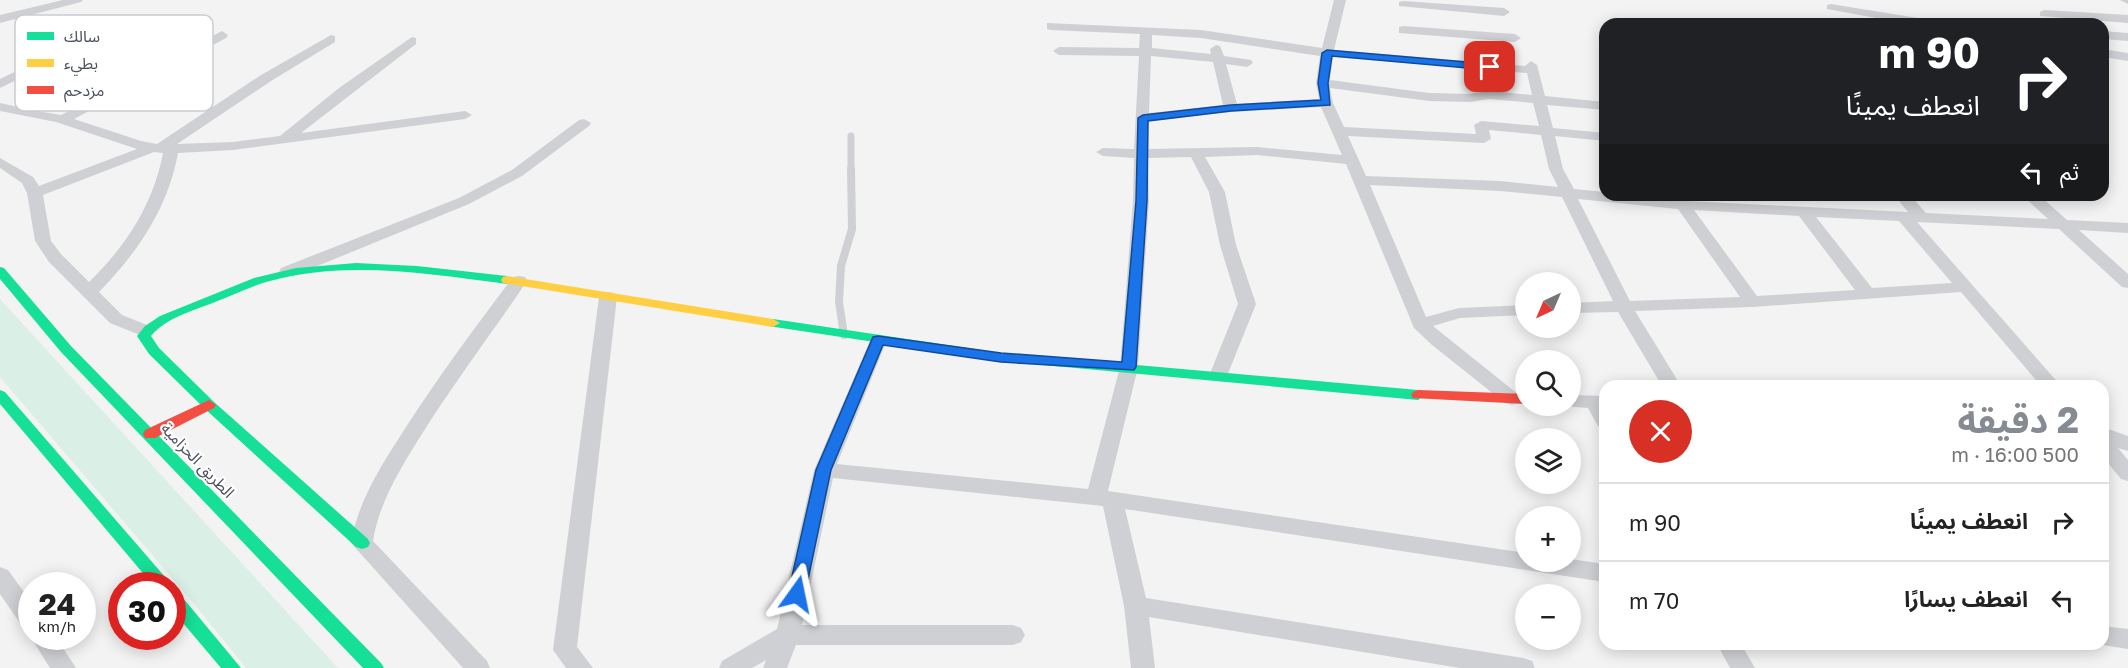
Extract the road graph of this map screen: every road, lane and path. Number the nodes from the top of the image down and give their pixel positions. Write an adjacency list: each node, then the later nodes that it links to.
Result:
1 (77, 0): 8 (street)
2 (1340, 0): 25 (street)
3 (1403, 2): 5 (street); 22 (street)
4 (1831, 8): 9 (street)
5 (1504, 12)
6 (2044, 14): 11 (street)
7 (15, 15): 10 (street)
8 (16, 15)
9 (1893, 18)
10 (0, 19)
11 (2128, 19)
12 (1052, 26): 13 (street)
13 (1146, 31): 16 (street); 24 (street)
14 (222, 35): 20 (street)
15 (2109, 35): 17 (street)
16 (1213, 36): 25 (street); 28 (street)
17 (2128, 37)
18 (1515, 38): 22 (street)
19 (331, 39): 50 (street)
20 (213, 40)
21 (412, 41): 49 (street)
22 (1404, 45): 25 (street); 33 (street)
23 (1059, 51): 24 (street)
24 (1146, 51): 28 (street); 42 (street)
25 (1327, 53): 31 (street)
26 (2109, 54): 27 (street)
27 (2128, 57)
28 (1219, 60): 29 (street); 37 (street)
29 (1247, 63)
30 (15, 77): 32 (street)
31 (1323, 83): 33 (street); 34 (street)
32 (0, 84)
33 (1539, 100): 35 (street); 46 (street)
34 (1326, 102): 37 (street); 45 (street)
35 (1599, 105)
36 (0, 107): 38 (street)
37 (1231, 108): 42 (street)
38 (15, 109)
39 (27, 111): 43 (street)
40 (80, 111): 43 (street)
41 (465, 114): 49 (street)
42 (1143, 118): 53 (street)
43 (63, 120): 50 (street)
44 (584, 123): 72 (street)
45 (1339, 131): 46 (street); 54 (street)
46 (1547, 132): 48 (street); 57 (street)
47 (851, 136): 85 (lane)
48 (1599, 136)
49 (284, 139): 50 (street)
50 (161, 149): 58 (street); 76 (street)
51 (1103, 152): 53 (street)
52 (1195, 152): 53 (street); 54 (street); 88 (street)
53 (1141, 154): 87 (street)
54 (1352, 160): 56 (street)
55 (0, 162): 58 (street)
56 (1361, 180): 57 (street); 83 (street)
57 (1566, 192): 59 (street); 80 (street)
58 (35, 193): 76 (street)
59 (1599, 194)
60 (1679, 201): 79 (street)
61 (1688, 201): 65 (street)
62 (1814, 201): 66 (street)
63 (1907, 201): 68 (street)
64 (2037, 201): 69 (street)
65 (1804, 212): 66 (street); 77 (street)
66 (1822, 213): 67 (street)
67 (1904, 217): 68 (street); 75 (street)
68 (1922, 218): 69 (street)
69 (2064, 225): 70 (street); 74 (street)
70 (2128, 228)
71 (0, 271): 97 (main road, الطريق الحزامية)
72 (282, 274): 73 (main road); 84 (main road)
73 (519, 281): 78 (main road); 104 (street)
74 (2128, 283)
75 (1966, 286): 77 (street); 90 (street)
76 (88, 293): 84 (street)
77 (1868, 295): 79 (street)
78 (608, 297): 85 (main road); 121 (street)
79 (1752, 302): 80 (street)
80 (1623, 305): 81 (street); 89 (street)
81 (1581, 307)
82 (1515, 310): 83 (street)
83 (1420, 324): 92 (street)
84 (146, 331): 96 (main road)
85 (844, 335): 86 (main road)
86 (878, 340): 87 (main road); 101 (street)
87 (1129, 367): 88 (main road); 103 (street)
88 (1218, 376): 93 (main road)
89 (1668, 380)
90 (2047, 380)
91 (0, 395): 105 (main road)
92 (1515, 396)
93 (1515, 399)
94 (1581, 401): 95 (street)
95 (1599, 402)
96 (209, 405): 97 (main road); 104 (main road)
97 (150, 434): 119 (main road, الطريق الحزامية)
98 (2109, 436): 99 (street)
99 (2128, 444)
100 (2109, 450): 102 (street)
101 (824, 470): 103 (street); 111 (street)
102 (2128, 474)
103 (1104, 499): 106 (street); 109 (street)
104 (362, 543): 120 (street)
105 (151, 572)
106 (1599, 572)
107 (0, 576): 108 (street)
108 (18, 602)
109 (1136, 606): 124 (street); 125 (street)
110 (186, 614): 118 (main road)
111 (788, 635): 112 (street); 122 (street); 123 (street)
112 (1013, 635)
113 (2109, 637): 114 (street)
114 (2128, 639)
115 (52, 650): 117 (street)
116 (1732, 650): 126 (street)
117 (64, 668)
118 (232, 668)
119 (375, 668)
120 (478, 668)
121 (581, 668)
122 (730, 668)
123 (775, 668)
124 (1143, 668)
125 (1523, 668)
126 (1743, 668)

